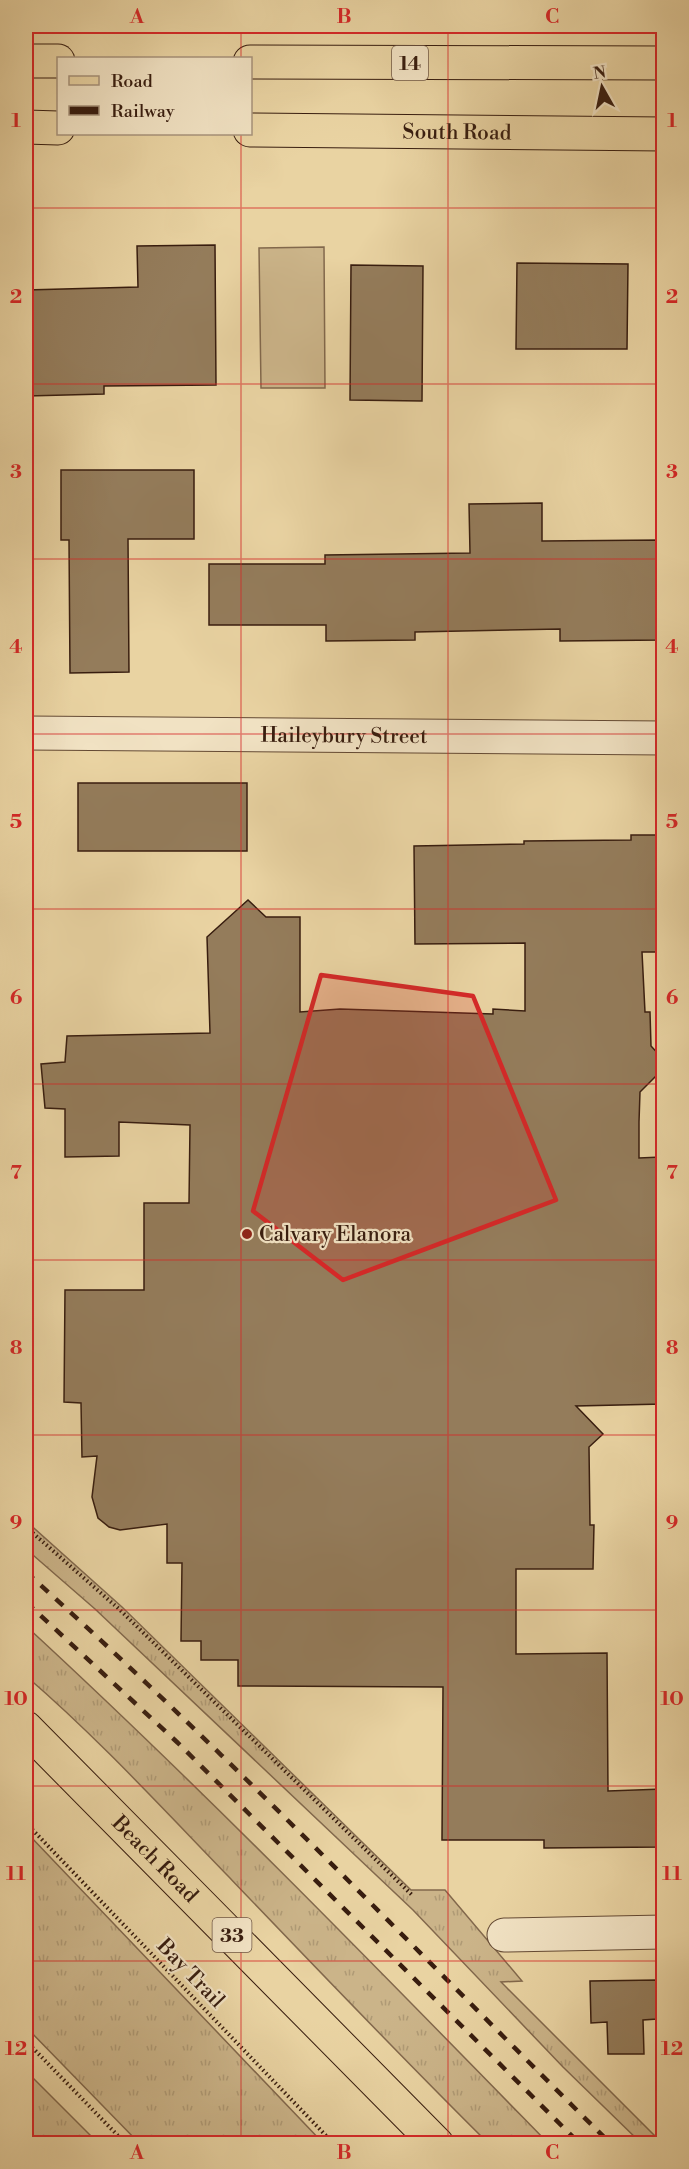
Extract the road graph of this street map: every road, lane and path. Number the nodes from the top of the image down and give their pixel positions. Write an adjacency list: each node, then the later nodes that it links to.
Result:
1 (26, 61): 2 (main road)
2 (57, 61)
3 (252, 62): 4 (main road, 14)
4 (663, 63)
5 (26, 127): 6 (main road)
6 (57, 128)
7 (252, 130): 8 (main road, South Road)
8 (663, 135)
9 (26, 733): 10 (street, Haileybury Street)
10 (663, 738)
11 (26, 1527): 14 (path)
12 (26, 1728): 20 (main road, Beach Road / 33)
13 (26, 1823): 19 (path, Bay Trail)
14 (412, 1895)
15 (663, 1932): 16 (street)
16 (504, 1935)
17 (26, 2041): 18 (path)
18 (126, 2144)
19 (334, 2144)
20 (437, 2144)

